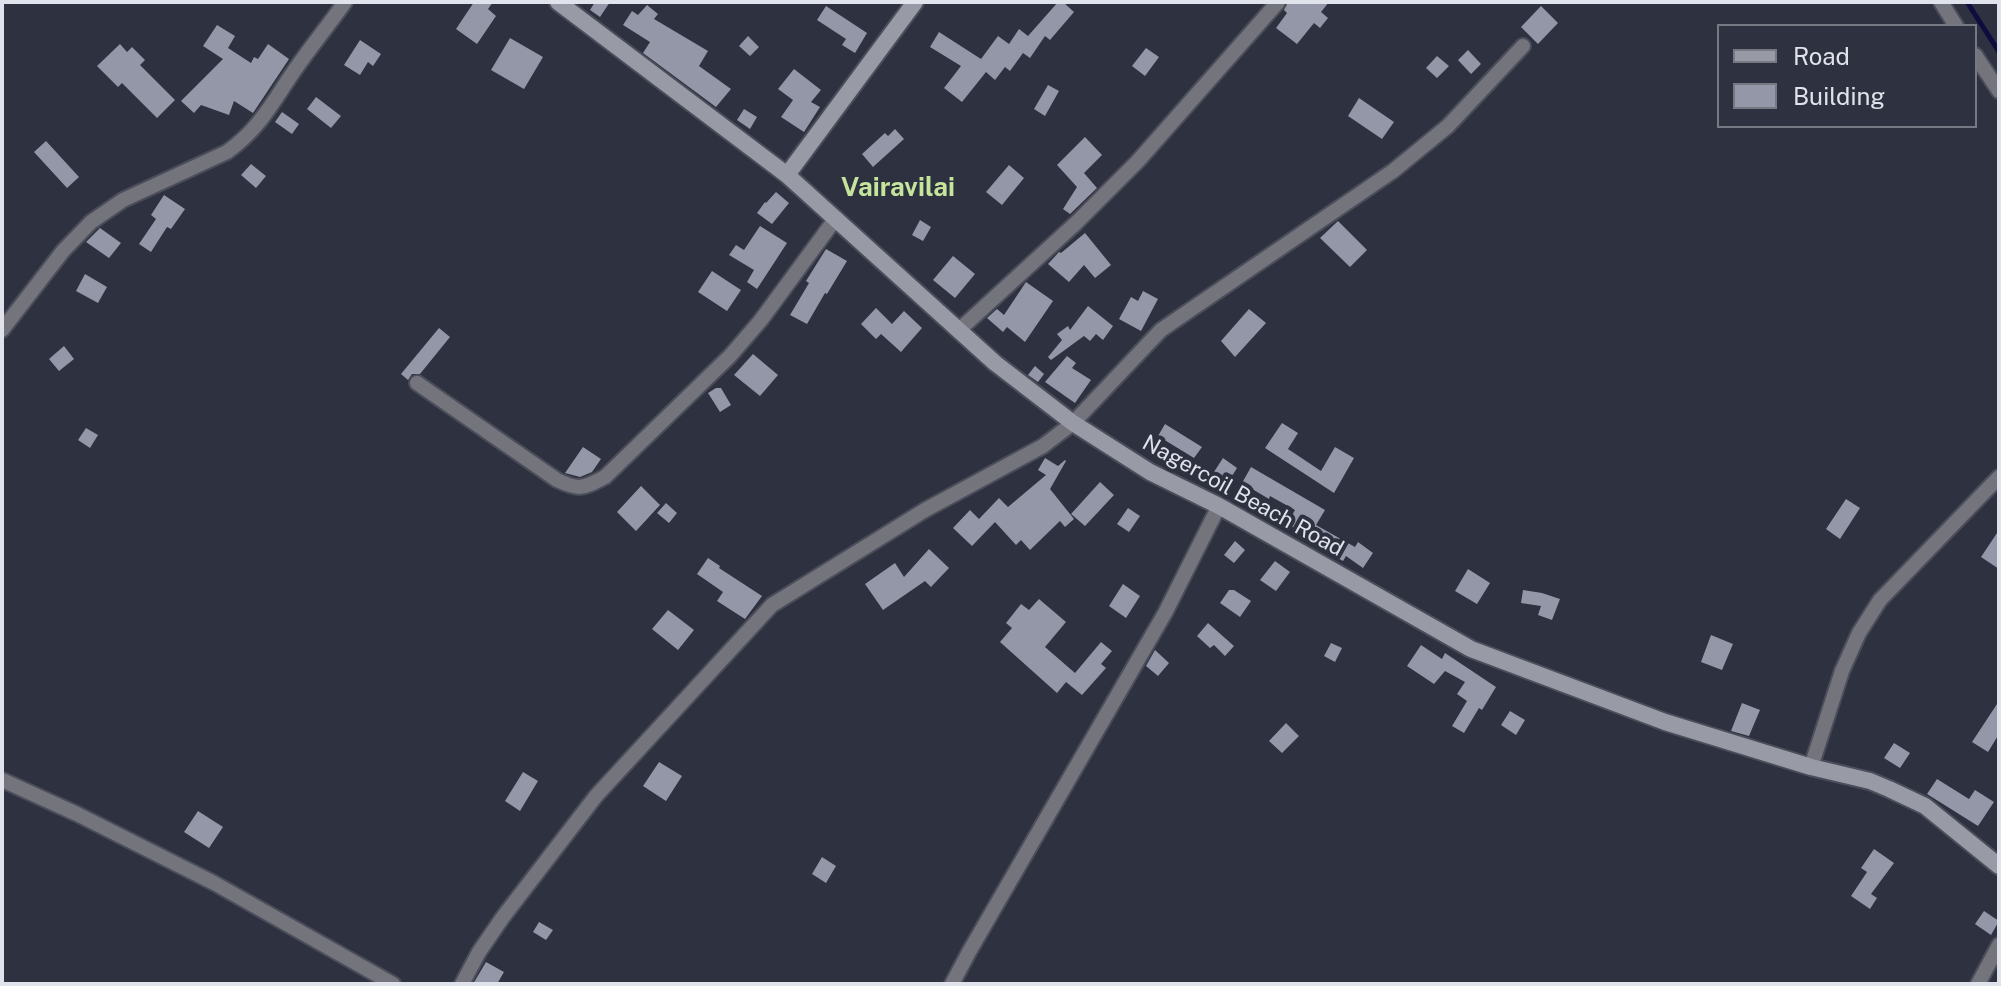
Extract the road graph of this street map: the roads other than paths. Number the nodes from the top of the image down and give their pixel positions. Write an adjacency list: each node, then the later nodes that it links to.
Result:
1 (345, 2): 12 (street)
2 (558, 2): 10 (main road, Nagercoil Beach Road)
3 (915, 2): 10 (main road)
4 (1941, 2): 6 (street)
5 (1273, 4): 13 (street)
6 (1955, 24)
7 (1523, 46): 15 (street)
8 (1977, 58): 9 (street)
9 (1999, 91)
10 (787, 175): 11 (main road, Nagercoil Beach Road)
11 (836, 218): 13 (main road, Nagercoil Beach Road); 14 (street)
12 (2, 330)
13 (958, 331): 15 (main road, Nagercoil Beach Road)
14 (417, 383)
15 (1073, 423): 17 (main road, Nagercoil Beach Road); 23 (street)
16 (1999, 477): 18 (street)
17 (1219, 506): 18 (main road, Nagercoil Beach Road); 24 (street)
18 (1811, 767): 20 (main road, Nagercoil Beach Road)
19 (2, 780): 22 (street)
20 (1999, 866)
21 (1999, 945): 25 (street)
22 (393, 984)
23 (462, 984)
24 (952, 984)
25 (1978, 984)

